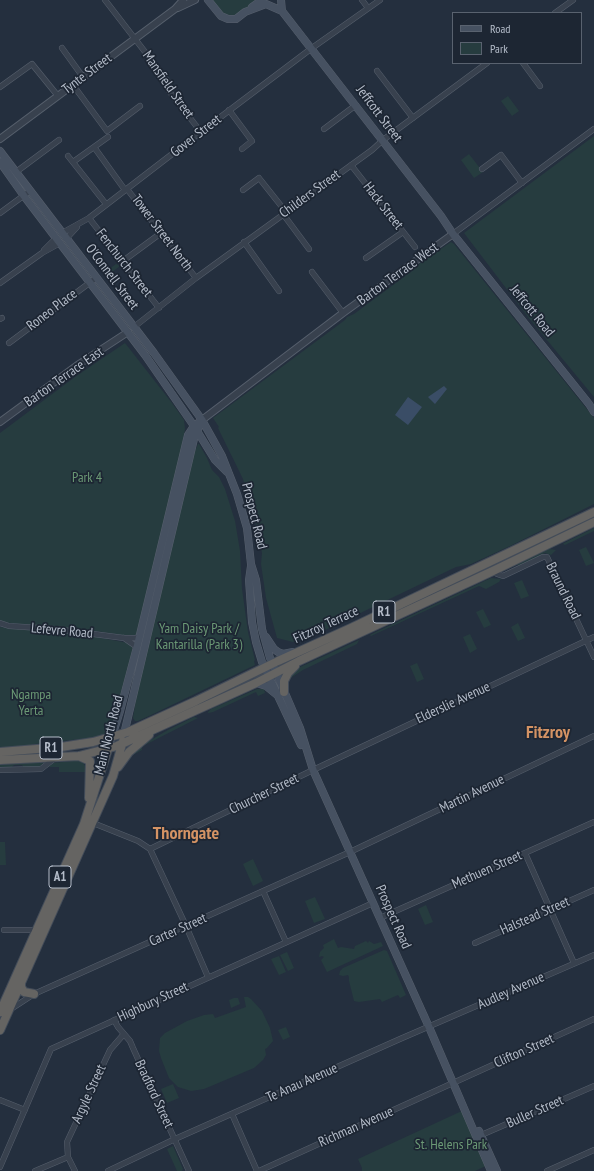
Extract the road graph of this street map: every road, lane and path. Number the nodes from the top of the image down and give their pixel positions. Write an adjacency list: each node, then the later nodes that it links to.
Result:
1 (105, 0): 15 (street, Mansfield Street)
2 (183, 0): 11 (street, Tynte Street)
3 (195, 0): 11 (street, Tynte Street)
4 (208, 0): 13 (main road)
5 (262, 0): 13 (main road)
6 (281, 0): 12 (main road)
7 (362, 0): 10 (street)
8 (380, 0): 10 (street, Gover Street)
9 (573, 0): 14 (street)
10 (368, 8): 17 (street, Gover Street)
11 (175, 9): 15 (street, Tynte Street)
12 (282, 10): 13 (main road); 17 (main road, Jeffcott Street)
13 (245, 12)
14 (556, 12)
15 (135, 39): 21 (street, Tynte Street); 32 (street, Mansfield Street)
16 (62, 48): 21 (street)
17 (312, 48): 26 (main road, Jeffcott Street); 28 (street, Gover Street)
18 (486, 64): 29 (street, Childers Street)
19 (524, 64): 23 (street)
20 (377, 71): 29 (street)
21 (83, 77): 22 (street, Tynte Street)
22 (73, 85): 25 (street, Tynte Street); 27 (street)
23 (540, 86)
24 (0, 87): 25 (street)
25 (58, 96): 34 (street, Tynte Street)
26 (356, 105): 30 (street); 36 (main road, Jeffcott Street)
27 (140, 106)
28 (229, 110): 32 (street, Gover Street); 38 (street)
29 (413, 118): 36 (street, Childers Street)
30 (324, 129)
31 (594, 130): 46 (street, Barton Terrace West)
32 (201, 132): 47 (street, Gover Street)
33 (108, 136): 37 (street)
34 (0, 139)
35 (59, 140): 45 (street)
36 (383, 140): 43 (street, Childers Street); 57 (main road, Jeffcott Street)
37 (94, 147): 42 (street); 47 (street, Tower Street North)
38 (242, 149)
39 (0, 151): 45 (main road, O'Connell Street)
40 (68, 156): 42 (street)
41 (0, 162): 50 (main road, O'Connell Street)
42 (73, 162): 51 (street)
43 (351, 165): 53 (street, Childers Street); 55 (street, Hack Street)
44 (482, 169): 46 (street)
45 (16, 172): 49 (main road, O'Connell Street)
46 (522, 183): 57 (street, Barton Terrace West)
47 (126, 190): 51 (street, Gover Street); 56 (street, Tower Street North)
48 (243, 190): 53 (street)
49 (30, 191): 50 (street); 58 (main road, O'Connell Street)
50 (24, 196): 52 (street); 59 (main road, O'Connell Street)
51 (106, 204): 54 (street, Gover Street)
52 (0, 213)
53 (284, 213): 60 (street, Childers Street); 62 (street)
54 (89, 218): 58 (street, Gover Street); 64 (street, Fenchurch Street)
55 (403, 232): 61 (street, Hack Street); 63 (street)
56 (161, 233): 64 (street); 66 (street, Tower Street North)
57 (453, 234): 71 (street, Barton Terrace West); 74 (main road, Jeffcott Road)
58 (64, 236): 59 (main road); 67 (main road, O'Connell Street)
59 (58, 241): 67 (main road, O'Connell Street); 68 (street)
60 (244, 242): 66 (street, Childers Street); 69 (street)
61 (415, 247)
62 (309, 249)
63 (366, 258)
64 (123, 261): 70 (street, Fenchurch Street)
65 (312, 272): 71 (street)
66 (196, 278): 70 (street, Childers Street)
67 (93, 280): 72 (main road, O'Connell Street); 73 (street, Roneo Place)
68 (0, 284)
69 (279, 291)
70 (159, 308): 72 (street, Childers Street)
71 (343, 313): 76 (street, Barton Terrace West)
72 (131, 330): 76 (main road, O'Connell Street); 77 (street, Barton Terrace East); 78 (main road, O'Connell Street)
73 (9, 343)
74 (592, 406): 75 (main road, Jeffcott Road)
75 (594, 412)
76 (202, 420): 78 (main road); 79 (main road, Prospect Road)
77 (0, 422)
78 (196, 428): 79 (main road, Prospect Road); 93 (main road, Main North Road); 108 (main road, Main North Road)
79 (230, 475): 84 (main road, Prospect Road)
80 (594, 512): 83 (highway, Fitzroy Terrace / R1)
81 (594, 522): 82 (highway, Fitzroy Terrace / R1)
82 (556, 541): 83 (highway); 85 (highway, Fitzroy Terrace / R1)
83 (513, 551): 86 (highway, Fitzroy Terrace / R1)
84 (252, 564): 91 (main road, Prospect Road); 101 (main road, Prospect Road)
85 (495, 570): 86 (highway); 87 (highway, Fitzroy Terrace / R1); 96 (street, Braund Road)
86 (460, 576): 88 (highway, Fitzroy Terrace / R1)
87 (450, 592): 88 (highway); 92 (highway, Fitzroy Terrace / R1)
88 (397, 606): 90 (highway, Fitzroy Terrace / R1)
89 (0, 623): 95 (street, Lefevre Road)
90 (351, 628): 92 (highway); 98 (highway, Fitzroy Terrace / R1)
91 (262, 629): 98 (main road); 101 (main road, Prospect Road)
92 (363, 632): 100 (highway, Fitzroy Terrace / R1)
93 (140, 636): 95 (street, Lefevre Road); 97 (main road, Main North Road)
94 (594, 637): 96 (street, Elderslie Avenue)
95 (124, 638): 97 (street, Lefevre Road)
96 (587, 641): 99 (street, Braund Road); 118 (street, Elderslie Avenue)
97 (137, 647): 110 (main road, Main North Road)
98 (298, 652): 101 (highway, Fitzroy Terrace / R1)
99 (594, 657)
100 (299, 661): 102 (highway, Fitzroy Terrace / R1); 104 (highway)
101 (269, 666): 102 (main road, Prospect Road); 105 (highway, Fitzroy Terrace / R1)
102 (273, 674): 103 (highway, Fitzroy Terrace / R1); 104 (main road, Prospect Road)
103 (256, 683): 104 (main road); 106 (highway, Fitzroy Terrace / R1)
104 (282, 694): 118 (main road, Prospect Road)
105 (196, 701): 106 (highway); 108 (highway, Fitzroy Terrace / R1)
106 (200, 709): 107 (highway, Fitzroy Terrace / R1)
107 (159, 727): 111 (highway, Fitzroy Terrace / R1); 119 (highway)
108 (124, 734): 110 (highway, Fitzroy Terrace / R1); 111 (highway, Main North Road)
109 (594, 736): 124 (street, Martin Avenue)
110 (112, 738): 112 (main road, Main North Road / A1); 113 (highway, R1)
111 (122, 744): 112 (highway, R1); 119 (highway, Main North Road / A1)
112 (108, 749): 114 (highway, R1); 120 (highway, Main North Road / A1)
113 (0, 752)
114 (78, 756): 115 (highway, R1); 120 (highway)
115 (57, 757): 116 (highway, R1); 117 (street)
116 (0, 760)
117 (0, 770)
118 (313, 770): 123 (street, Churcher Street); 124 (main road, Prospect Road)
119 (113, 776): 122 (highway, Main North Road / A1)
120 (87, 816): 133 (highway, Main North Road / A1)
121 (594, 822): 125 (street, Methuen Street)
122 (93, 823): 123 (street); 133 (highway, Main North Road / A1)
123 (150, 849): 131 (street)
124 (350, 852): 127 (street, Carter Street); 128 (main road, Prospect Road)
125 (525, 853): 129 (street); 130 (street, Methuen Street)
126 (594, 890): 129 (street, Halstead Street)
127 (264, 891): 131 (street, Carter Street); 134 (street)
128 (373, 903): 130 (main road, Prospect Road); 134 (street, Highbury Street)
129 (550, 909): 135 (street, Halstead Street); 137 (street)
130 (380, 918): 145 (main road, Prospect Road)
131 (186, 926): 138 (street); 140 (street, Carter Street)
132 (2, 930): 133 (street)
133 (40, 932): 139 (highway, Main North Road / A1); 141 (highway, Main North Road / A1)
134 (286, 942): 138 (street, Highbury Street)
135 (475, 943)
136 (594, 954): 137 (street, Audley Avenue)
137 (574, 963): 145 (street, Audley Avenue)
138 (208, 977): 143 (street, Highbury Street)
139 (21, 982): 140 (highway); 141 (highway, Main North Road / A1)
140 (34, 994): 141 (street, Carter Street)
141 (3, 1009): 144 (highway, Main North Road / A1)
142 (594, 1019): 147 (street, Clifton Street)
143 (114, 1020): 146 (street, Bradford Street); 150 (street, Highbury Street)
144 (1, 1025)
145 (429, 1027): 147 (main road, Prospect Road); 151 (street, Te Anau Avenue)
146 (123, 1035): 153 (street, Bradford Street); 155 (street, Argyle Street)
147 (453, 1083): 152 (main road, Prospect Road); 161 (street, Richman Avenue)
148 (594, 1086): 152 (street, Buller Street)
149 (0, 1100): 150 (street)
150 (25, 1110): 156 (street, Highbury Street)
151 (232, 1114): 153 (street, Te Anau Avenue); 161 (street)
152 (479, 1137): 162 (main road, Prospect Road); 163 (main road, Prospect Road)
153 (175, 1139): 159 (street, Te Anau Avenue); 160 (street, Bradford Street)
154 (594, 1150): 164 (street)
155 (68, 1157): 157 (street); 158 (street)
156 (0, 1167)
157 (35, 1171)
158 (75, 1171)
159 (108, 1171)
160 (189, 1171)
161 (258, 1171)
162 (491, 1171)
163 (497, 1171)
164 (547, 1171)

